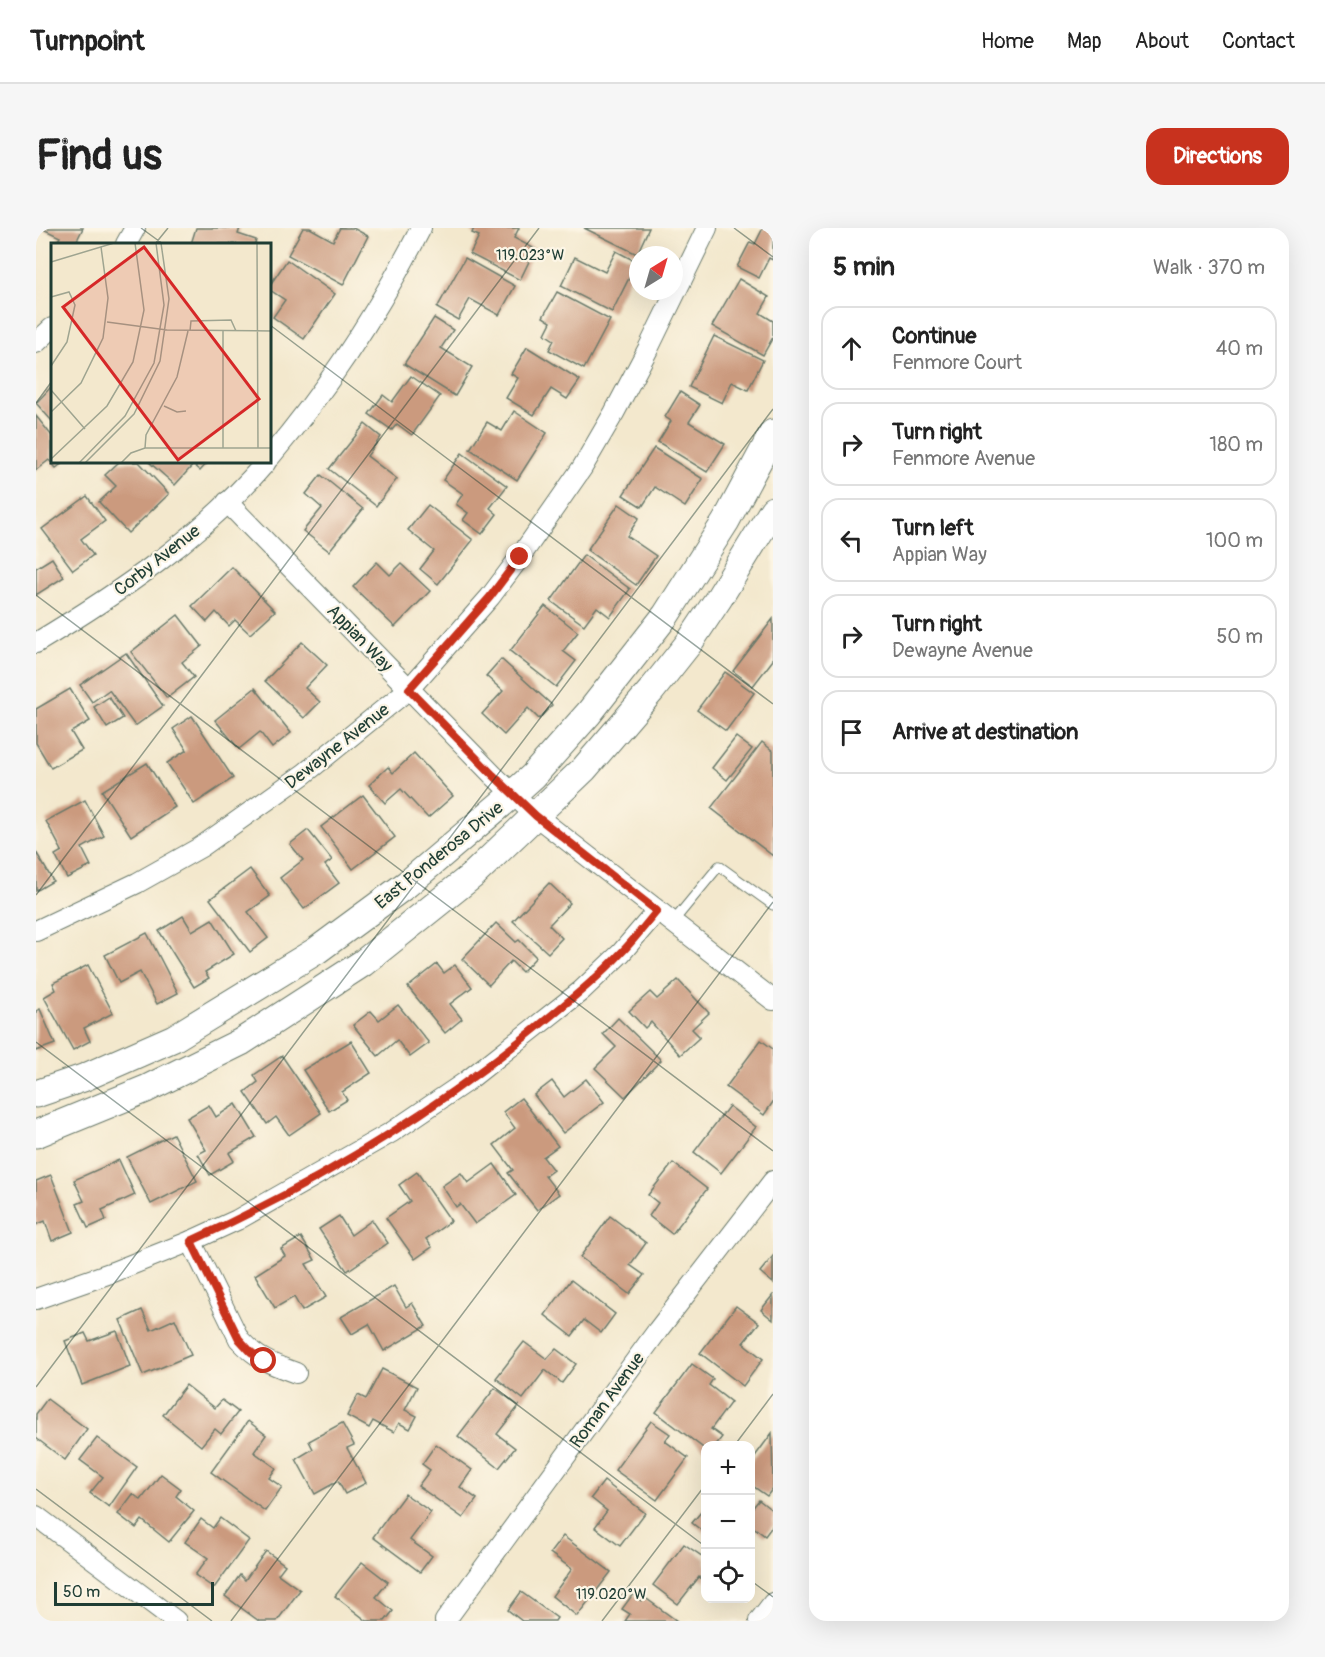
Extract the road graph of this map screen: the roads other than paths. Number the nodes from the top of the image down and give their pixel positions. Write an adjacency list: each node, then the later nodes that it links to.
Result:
1 (135, 228): 4 (street)
2 (421, 228): 8 (street)
3 (707, 228): 13 (street, Dewayne Avenue)
4 (127, 243)
5 (51, 329): 6 (street)
6 (36, 343)
7 (773, 433): 14 (main road, East Ponderosa Drive)
8 (272, 455)
9 (264, 464): 10 (street, Corby Avenue)
10 (227, 502): 12 (street, Corby Avenue); 13 (street, Appian Way)
11 (773, 510): 15 (main road, East Ponderosa Drive)
12 (36, 643)
13 (409, 689): 14 (street, Appian Way); 19 (street, Dewayne Avenue)
14 (513, 795): 15 (street, Appian Way); 21 (main road, East Ponderosa Drive)
15 (536, 816): 17 (street, Appian Way); 22 (main road, East Ponderosa Drive)
16 (773, 905): 18 (lane)
17 (657, 911): 18 (street, Appian Way); 24 (street)
18 (672, 923): 20 (street, Appian Way)
19 (36, 931)
20 (773, 1000)
21 (36, 1094)
22 (36, 1134)
23 (773, 1181): 30 (street, Roman Avenue)
24 (191, 1241): 25 (street); 26 (street)
25 (36, 1299)
26 (296, 1373)
27 (36, 1516): 29 (street)
28 (773, 1603): 31 (street)
29 (176, 1621)
30 (445, 1621)
31 (759, 1621)

